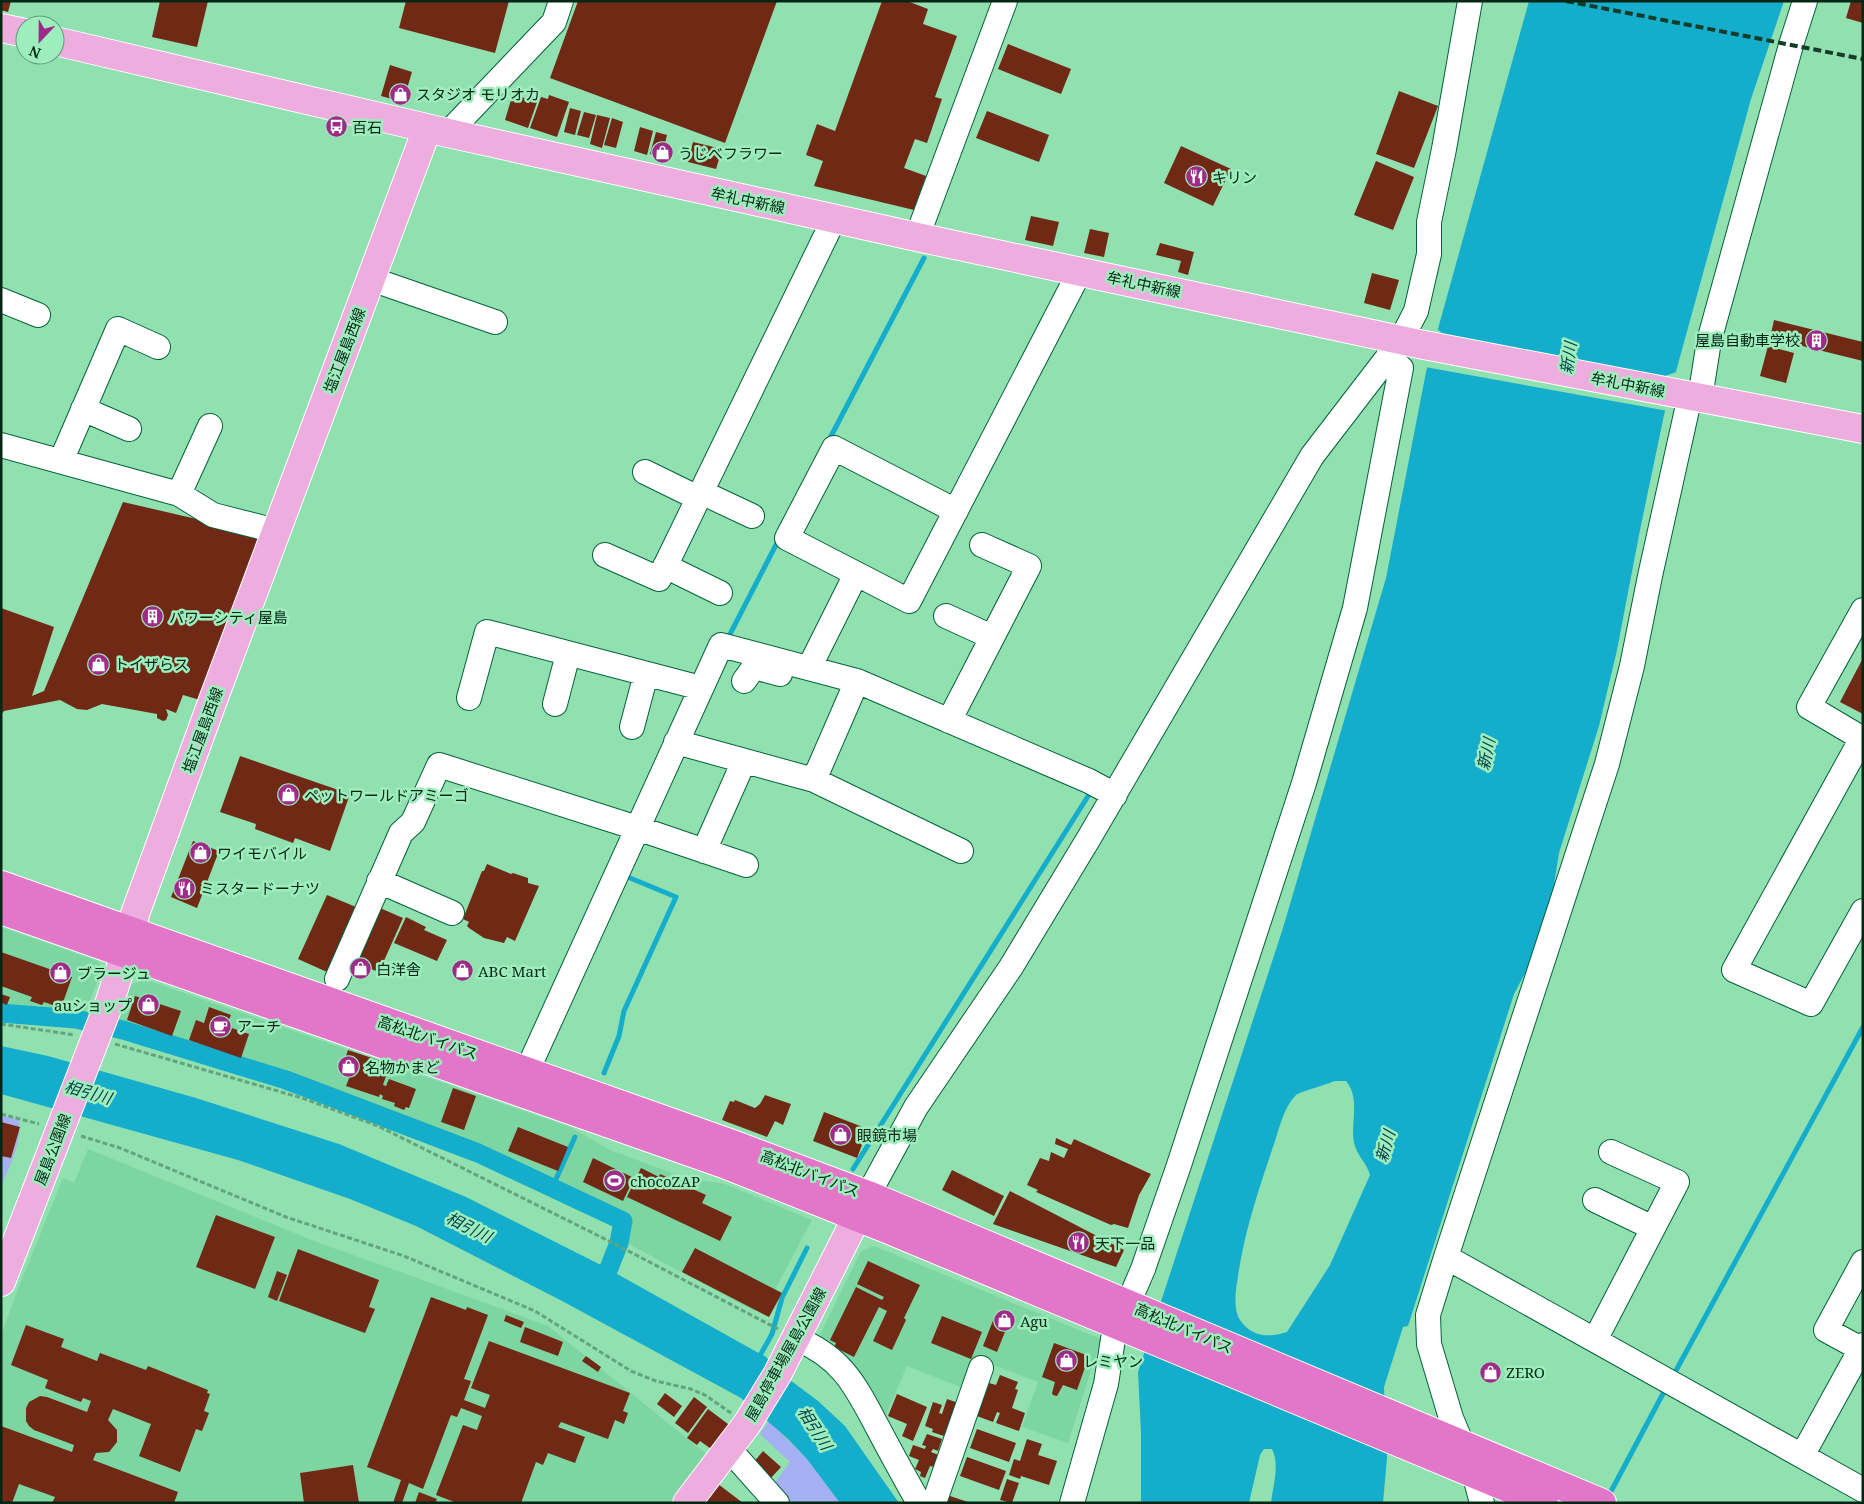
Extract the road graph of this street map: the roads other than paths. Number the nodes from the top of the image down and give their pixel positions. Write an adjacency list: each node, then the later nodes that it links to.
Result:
1 (562, 1): 8 (street)
2 (1005, 1): 10 (street)
3 (1470, 1): 17 (street)
4 (1805, 1): 18 (street)
5 (1, 28): 6 (main road)
6 (15, 31)
7 (65, 42): 8 (main road)
8 (438, 131): 9 (main road, 牟礼中新線); 12 (main road, 塩江屋島西線)
9 (834, 218): 10 (main road, 牟礼中新線); 27 (street)
10 (917, 237): 11 (main road, 牟礼中新線)
11 (1080, 271): 17 (main road, 牟礼中新線); 28 (street)
12 (371, 279): 15 (street); 30 (main road, 塩江屋島西線)
13 (3, 305): 14 (street)
14 (38, 315)
15 (495, 322)
16 (158, 347): 19 (street)
17 (1403, 347): 18 (main road, 牟礼中新線); 53 (street); 73 (street)
18 (1689, 396): 22 (main road, 牟礼中新線); 70 (street)
19 (83, 409): 21 (street); 24 (street)
20 (210, 426): 26 (street)
21 (129, 428)
22 (1863, 429)
23 (1, 445): 24 (street)
24 (60, 461): 26 (street)
25 (645, 472): 27 (street)
26 (179, 494): 30 (street)
27 (700, 495): 29 (street); 33 (street)
28 (956, 511): 34 (street); 34 (street)
29 (752, 516)
30 (276, 531): 63 (main road, 塩江屋島西線)
31 (982, 545): 38 (street)
32 (606, 554): 33 (street)
33 (665, 566): 35 (street)
34 (856, 574): 40 (street)
35 (720, 592)
36 (1863, 610): 49 (street)
37 (946, 616): 38 (street)
38 (992, 637): 47 (street)
39 (568, 654): 41 (street); 45 (street); 46 (street)
40 (809, 668): 43 (street); 44 (street)
41 (646, 674): 43 (street); 48 (street)
42 (744, 681): 44 (street)
43 (701, 688): 50 (street)
44 (859, 691): 47 (street); 52 (street)
45 (469, 698)
46 (555, 704)
47 (948, 721): 53 (street)
48 (632, 727)
49 (1862, 738): 61 (street)
50 (676, 742): 51 (street); 54 (street)
51 (744, 761): 52 (street); 55 (street)
52 (814, 780): 56 (street)
53 (1115, 795): 68 (street)
54 (637, 828): 55 (street); 58 (street); 65 (street)
55 (704, 851): 57 (street)
56 (961, 851)
57 (746, 865)
58 (379, 881): 62 (street); 64 (street)
59 (1, 885): 63 (highway, 高松北バイパス)
60 (1, 910): 63 (highway, 高松北バイパス)
61 (1863, 911)
62 (452, 913)
63 (129, 943): 65 (highway, 高松北バイパス); 68 (highway, 高松北バイパス); 72 (main road, 屋島公園線)
64 (337, 979)
65 (526, 1071): 68 (highway, 高松北バイパス)
66 (1611, 1152): 69 (street)
67 (1595, 1200): 69 (street)
68 (862, 1206): 73 (highway, 高松北バイパス); 75 (main road, 屋島停車場屋島公園線)
69 (1653, 1228): 74 (street)
70 (1446, 1257): 74 (street); 79 (street)
71 (1863, 1262): 76 (street)
72 (1, 1282)
73 (1126, 1316): 79 (highway, 高松北バイパス); 86 (street)
74 (1594, 1340): 80 (street)
75 (795, 1343): 78 (main road, 屋島停車場屋島公園線); 84 (street)
76 (1862, 1347): 80 (street)
77 (981, 1368): 85 (street)
78 (729, 1449): 82 (main road, 屋島停車場屋島公園線); 83 (street)
79 (1461, 1455): 87 (street); 88 (highway, 高松北バイパス); 89 (highway, 高松北バイパス)
80 (1802, 1456): 81 (street)
81 (1863, 1490)
82 (687, 1503)
83 (777, 1503)
84 (919, 1503)
85 (934, 1503)
86 (1072, 1503)
87 (1482, 1503)
88 (1544, 1503)
89 (1602, 1503)

